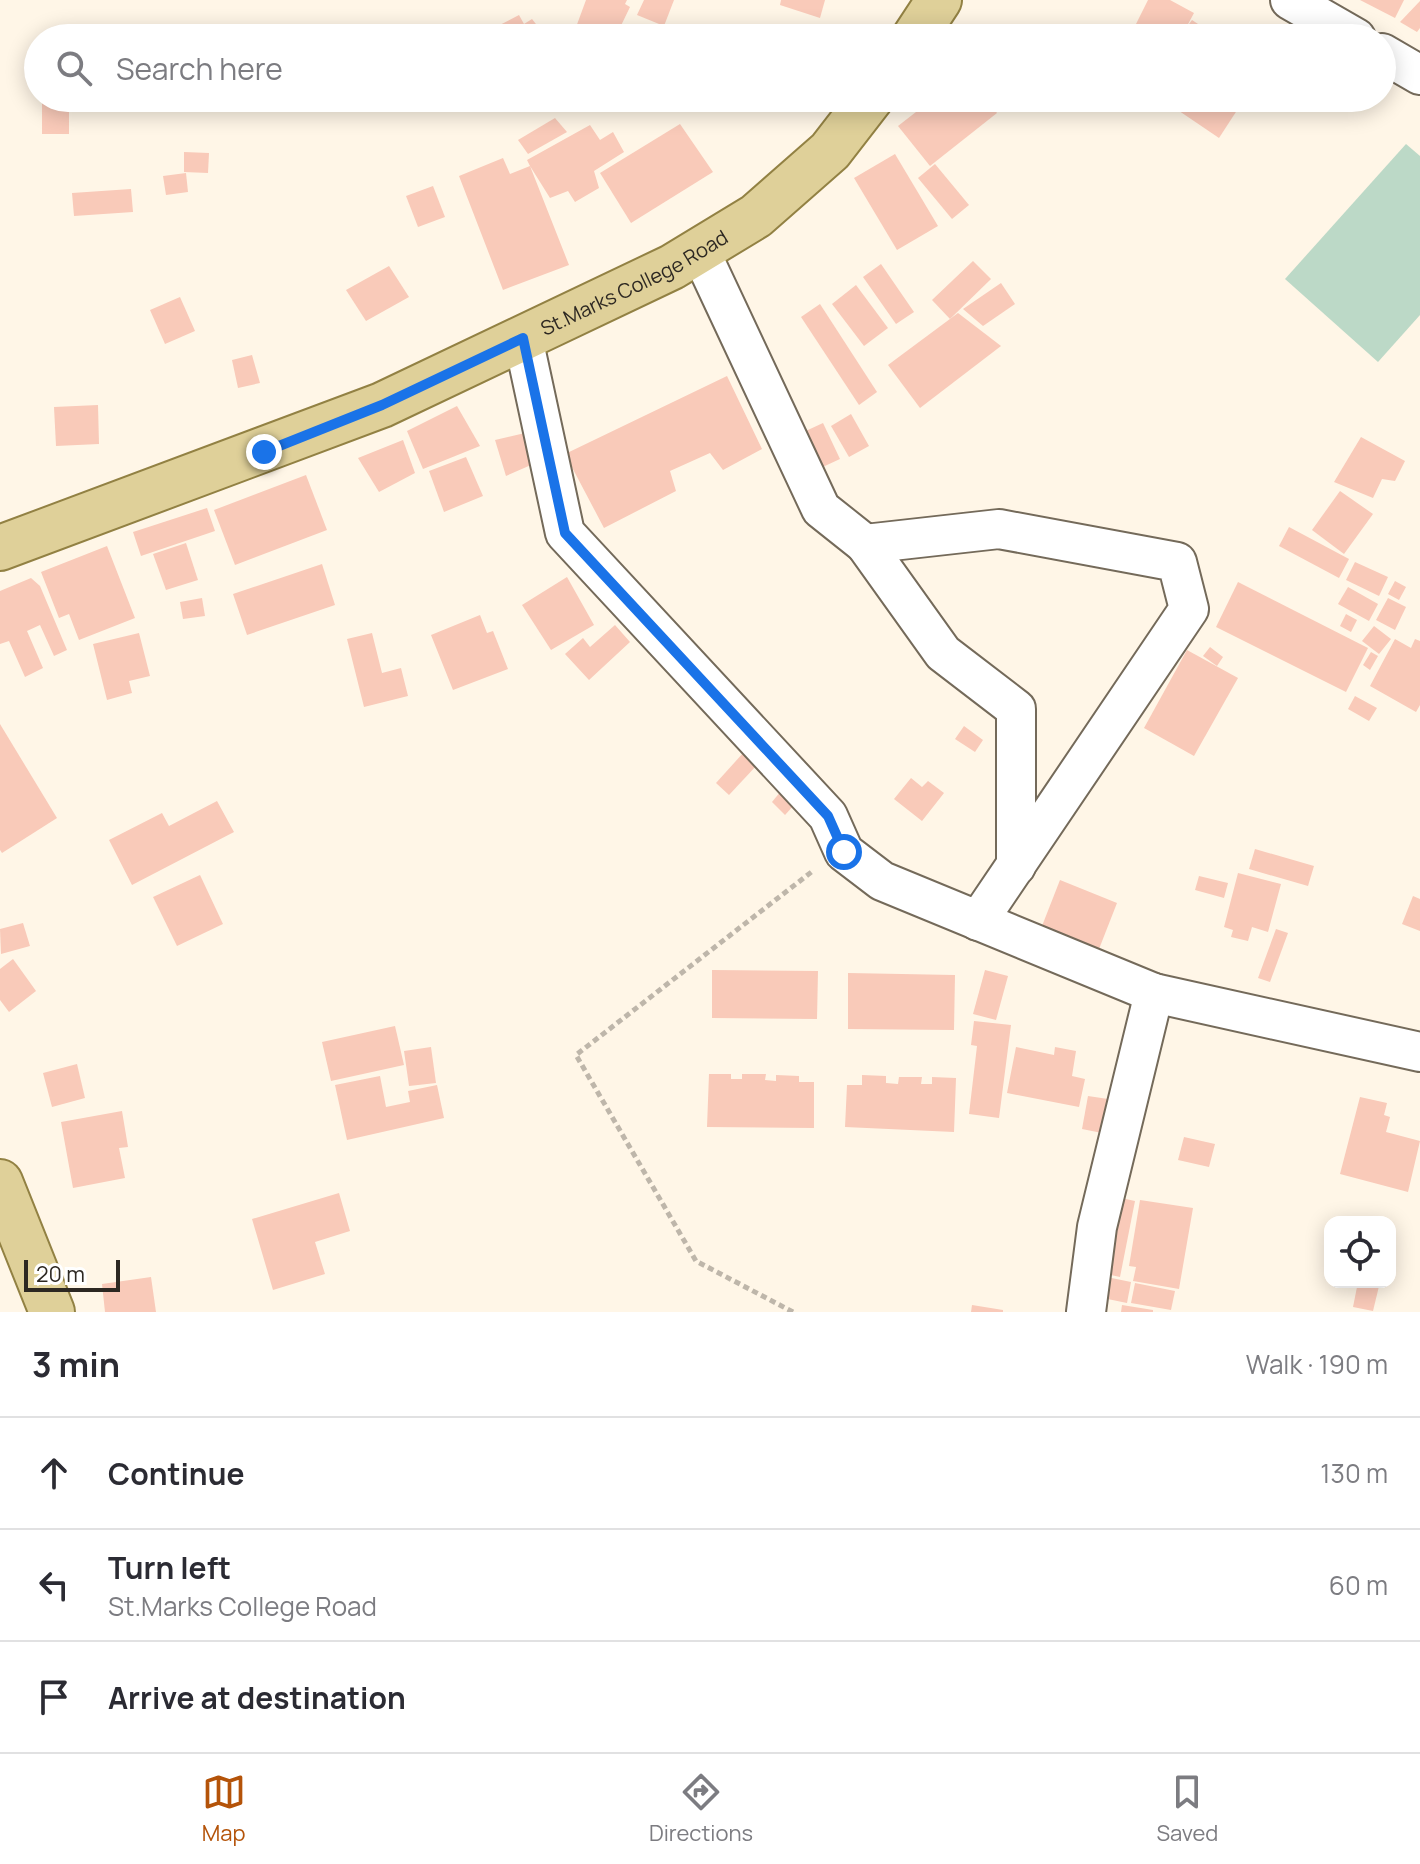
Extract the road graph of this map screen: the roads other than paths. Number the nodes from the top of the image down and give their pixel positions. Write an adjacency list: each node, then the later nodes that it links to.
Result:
1 (939, 0): 3 (main road)
2 (1290, 0): 4 (street)
3 (923, 24)
4 (1332, 24)
5 (1396, 61): 6 (street)
6 (1420, 75)
7 (860, 112): 8 (main road, St.Marks College Road)
8 (700, 251): 9 (main road, St.Marks College Road); 10 (street)
9 (523, 338): 11 (main road, St.Marks College Road); 13 (street)
10 (865, 544): 12 (street); 12 (street)
11 (0, 548)
12 (1016, 866): 13 (street)
13 (978, 921): 14 (street)
14 (1154, 993): 15 (street); 18 (street)
15 (1420, 1052)
16 (0, 1182): 17 (main road)
17 (52, 1312)
18 (1086, 1312)

